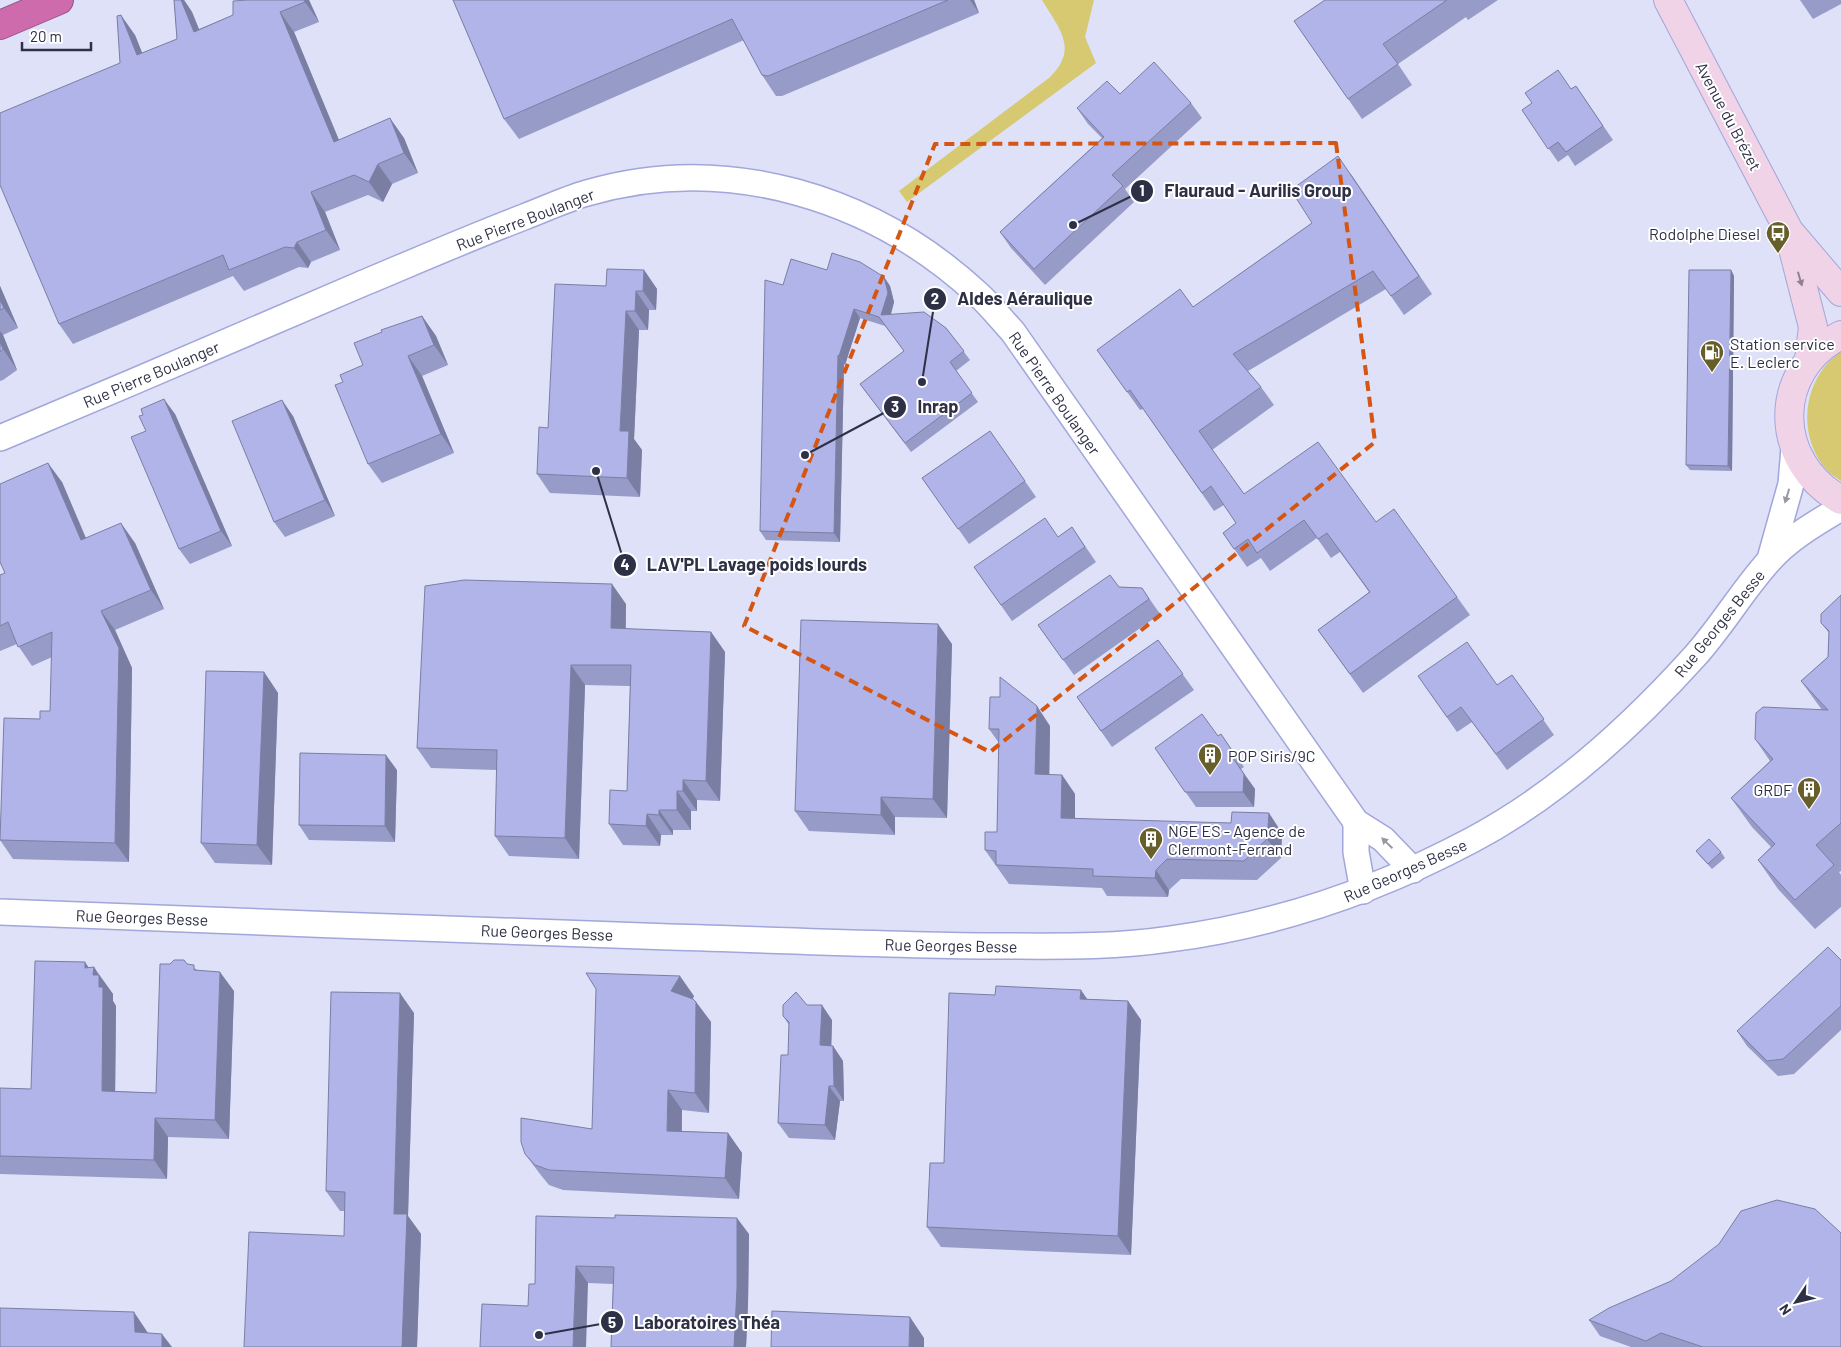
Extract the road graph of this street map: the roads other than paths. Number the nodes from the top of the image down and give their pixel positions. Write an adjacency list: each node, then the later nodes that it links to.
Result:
1 (59, 0): 3 (highway)
2 (1668, 0): 4 (street, Avenue du Brézet)
3 (0, 25)
4 (1789, 231): 5 (street, Avenue du Brézet); 7 (street, Avenue du Brézet, one-way to 7)
5 (1841, 292)
6 (1841, 335): 7 (street)
7 (1809, 360): 9 (street)
8 (0, 438): 13 (street, Rue Pierre Boulanger)
9 (1794, 448): 10 (street); 12 (street, Rue Georges Besse, one-way to 12)
10 (1841, 500)
11 (1841, 508): 12 (street, Rue Georges Besse)
12 (1770, 559): 14 (street, Rue Georges Besse)
13 (1356, 822): 14 (street, Rue Pierre Boulanger, one-way to 13); 15 (street)
14 (1412, 870): 15 (street, Rue Georges Besse)
15 (1363, 891): 16 (street, Rue Georges Besse)
16 (0, 912)

